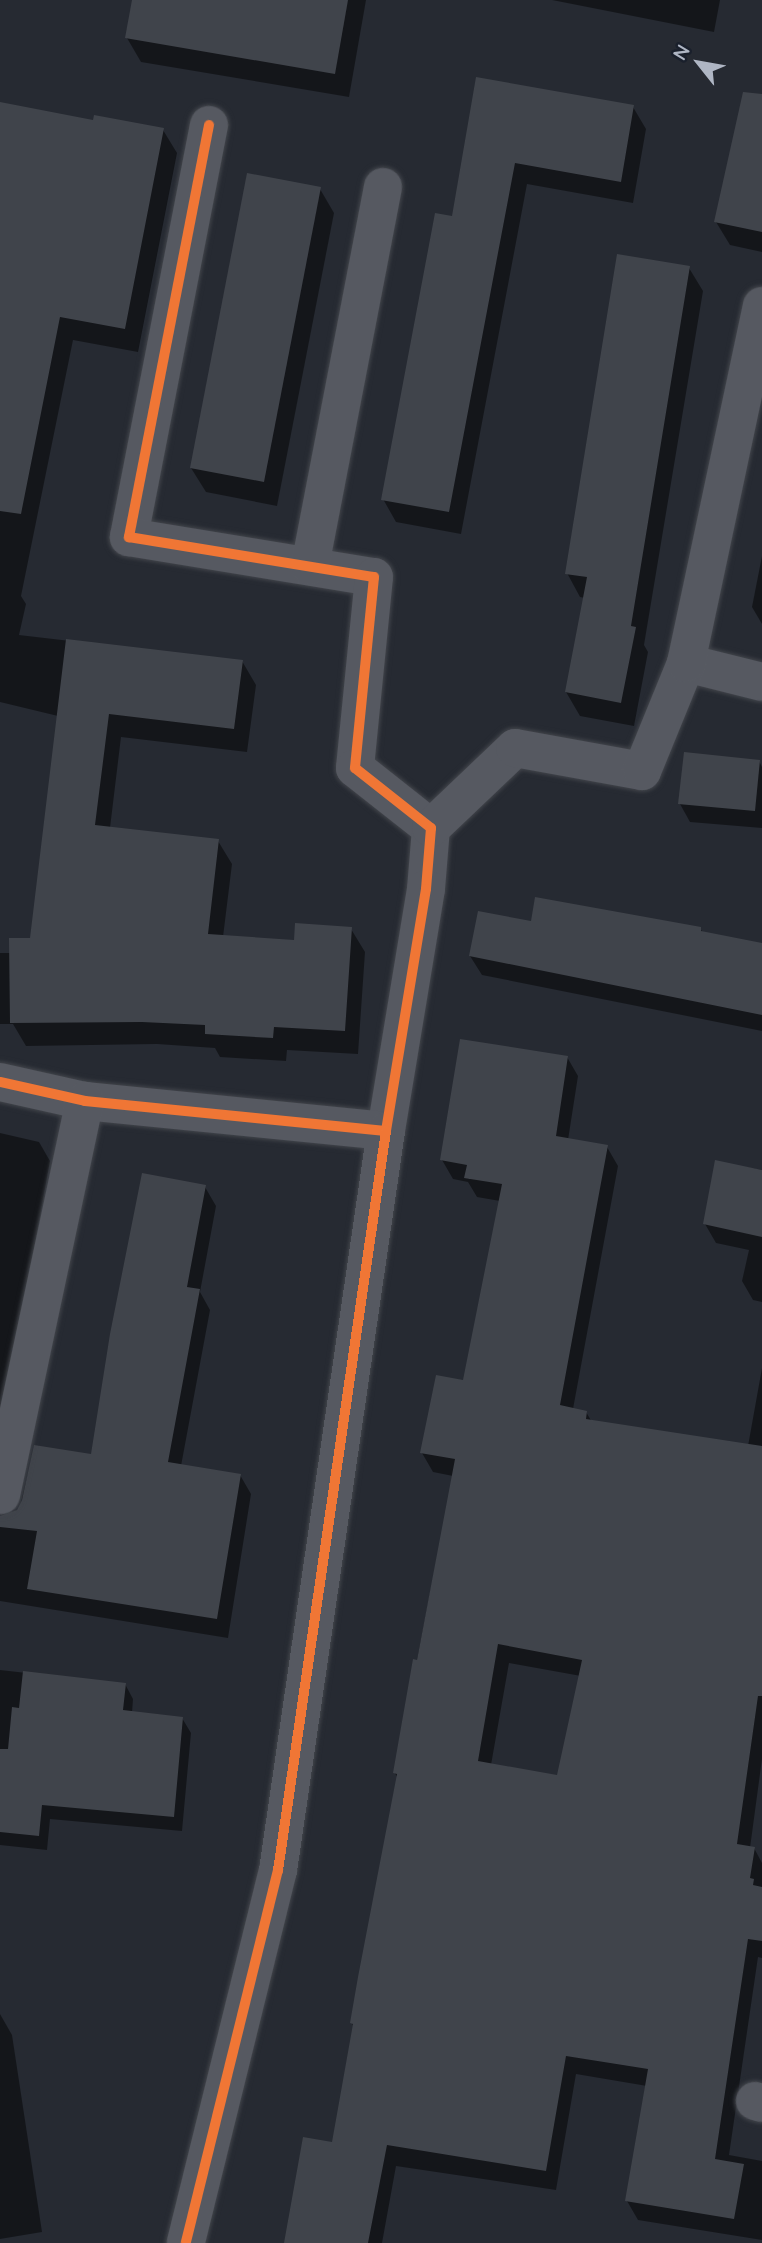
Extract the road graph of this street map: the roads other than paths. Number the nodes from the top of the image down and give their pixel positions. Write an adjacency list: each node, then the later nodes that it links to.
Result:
1 (209, 125): 4 (street)
2 (383, 187): 4 (street)
3 (762, 306): 5 (street)
4 (310, 566): 7 (street)
5 (686, 663): 6 (street); 7 (street)
6 (762, 682)
7 (431, 828): 10 (street)
8 (0, 1083): 9 (street)
9 (85, 1101): 10 (street); 11 (street)
10 (386, 1131): 12 (street)
11 (1, 1495)
12 (186, 2243)

